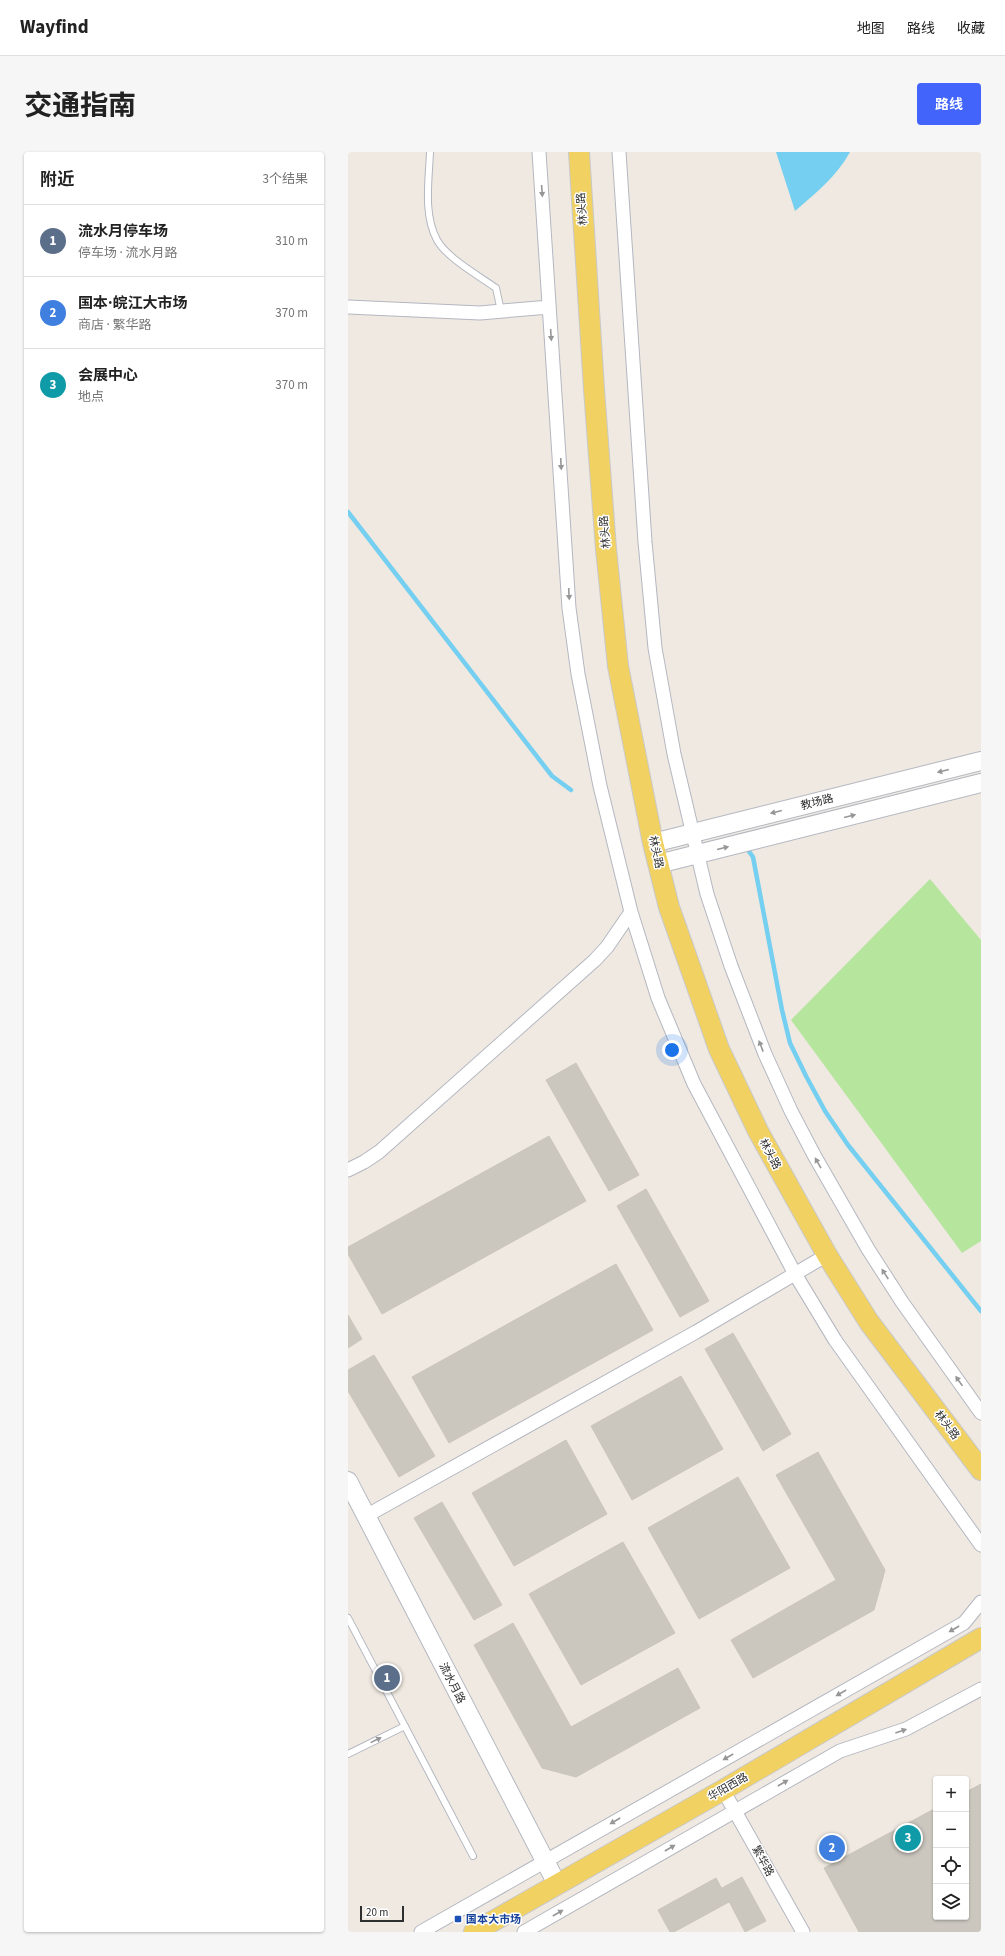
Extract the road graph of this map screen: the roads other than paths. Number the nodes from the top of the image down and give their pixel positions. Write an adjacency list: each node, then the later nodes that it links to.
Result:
1 (430, 152): 7 (lane)
2 (539, 152): 6 (street, one-way to 6)
3 (579, 152): 11 (main road, 林头路)
4 (619, 152): 10 (street)
5 (348, 307): 7 (street)
6 (549, 307): 7 (street); 14 (street, one-way to 14)
7 (501, 311)
8 (981, 761): 10 (main road, 教场路, one-way to 10)
9 (981, 783): 12 (main road, 教场路, one-way to 9)
10 (693, 833): 11 (main road, 教场路); 12 (street)
11 (653, 843): 13 (main road, 林头路)
12 (698, 854): 13 (main road, 教场路); 18 (street, one-way to 12)
13 (658, 864): 16 (main road, 林头路)
14 (631, 912): 15 (street); 17 (street)
15 (348, 1170)
16 (827, 1255): 17 (street); 19 (main road, 林头路)
17 (794, 1274): 21 (street); 22 (street)
18 (981, 1413)
19 (981, 1470)
20 (348, 1481): 21 (main road, 流水月路)
21 (366, 1516): 32 (main road, 流水月路)
22 (981, 1545)
23 (981, 1602): 32 (street, one-way to 32)
24 (348, 1618): 27 (lane)
25 (979, 1638): 29 (main road, 华阳西路)
26 (981, 1689): 30 (street, one-way to 26)
27 (405, 1726): 28 (lane, one-way to 27); 31 (lane)
28 (348, 1754)
29 (723, 1790): 30 (street, 繁华路); 33 (main road, 华阳西路)
30 (735, 1811): 36 (street, one-way to 30); 37 (street, 繁华路)
31 (473, 1856)
32 (545, 1861): 33 (main road, 流水月路); 34 (street)
33 (557, 1884): 35 (main road, 华阳西路)
34 (421, 1932)
35 (474, 1932)
36 (524, 1932)
37 (803, 1932)

